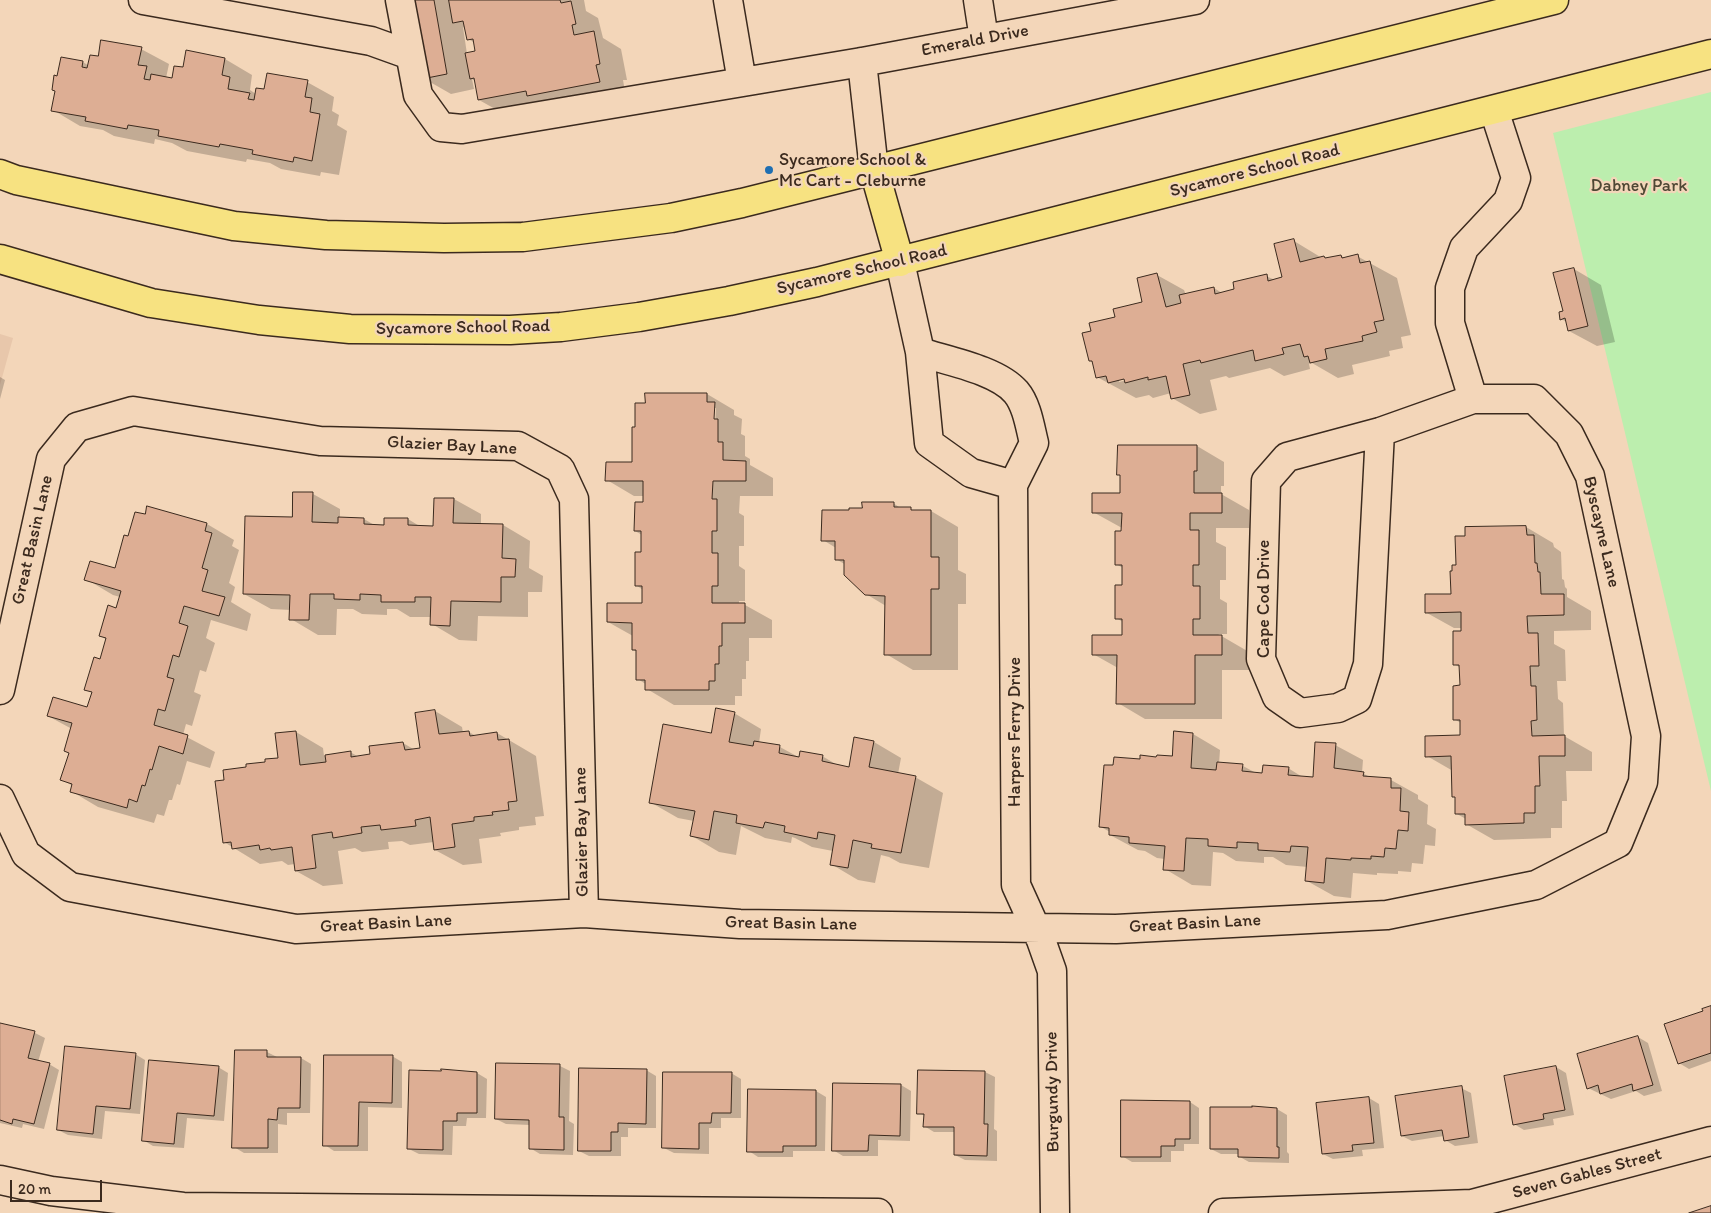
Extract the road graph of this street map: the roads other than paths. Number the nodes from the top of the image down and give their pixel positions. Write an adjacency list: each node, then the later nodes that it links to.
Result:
1 (143, 0): 7 (street)
2 (400, 0): 10 (street, Emerald Drive)
3 (728, 0): 12 (street)
4 (978, 0): 8 (street)
5 (1196, 0): 8 (street, Emerald Drive)
6 (1554, 0): 14 (main road)
7 (250, 9): 10 (street)
8 (984, 39): 11 (street, Emerald Drive)
9 (1711, 54): 13 (main road, Sycamore School Road)
10 (410, 55): 12 (street, Emerald Drive)
11 (862, 62): 12 (street, Emerald Drive); 14 (street)
12 (742, 82)
13 (1494, 110): 17 (main road, Sycamore School Road); 19 (street)
14 (874, 170): 15 (main road); 17 (main road)
15 (0, 174)
16 (0, 259): 17 (main road, Sycamore School Road)
17 (900, 262): 18 (street)
18 (920, 352): 22 (street); 22 (street)
19 (1473, 399): 21 (street, Cape Cod Drive); 25 (street, Byscayne Lane)
20 (77, 427): 23 (street, Great Basin Lane); 26 (street, Glazier Bay Lane)
21 (1380, 432): 21 (street, Cape Cod Drive)
22 (1013, 485): 27 (street, Harpers Ferry Drive)
23 (0, 690)
24 (0, 799): 26 (street, Great Basin Lane)
25 (1618, 843): 27 (street, Great Basin Lane)
26 (584, 913): 27 (street, Great Basin Lane)
27 (1035, 927): 28 (street, Harpers Ferry Drive)
28 (1052, 971): 32 (street, Burgundy Drive)
29 (1711, 1141): 33 (street, Seven Gables Street)
30 (0, 1180): 31 (street)
31 (878, 1213)
32 (1054, 1213)
33 (1223, 1213)

